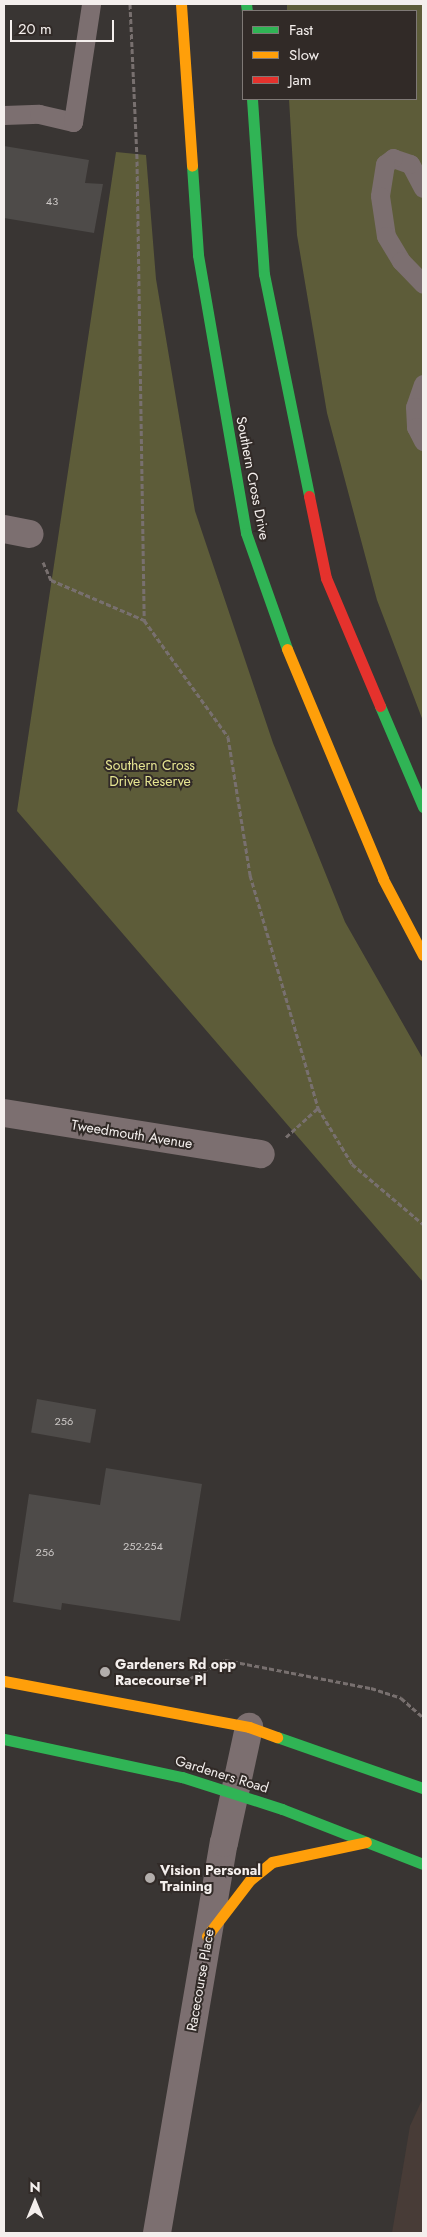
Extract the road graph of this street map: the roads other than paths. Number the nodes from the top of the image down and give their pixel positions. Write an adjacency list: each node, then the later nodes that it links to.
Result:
1 (91, 4): 4 (lane)
2 (182, 4): 12 (main road, Southern Cross Drive)
3 (252, 100): 11 (main road)
4 (4, 115)
5 (423, 188): 6 (lane)
6 (423, 284)
7 (423, 384): 8 (lane)
8 (423, 441)
9 (4, 529): 10 (street)
10 (30, 534)
11 (423, 807)
12 (423, 955)
13 (4, 1113): 14 (street, Tweedmouth Avenue)
14 (261, 1154)
15 (4, 1681): 16 (main road)
16 (249, 1727): 18 (main road); 19 (street, Racecourse Place)
17 (4, 1739): 19 (main road, Gardeners Road)
18 (423, 1788)
19 (235, 1793): 20 (main road, Gardeners Road); 22 (street, Racecourse Place)
20 (367, 1842): 21 (main road, Gardeners Road); 22 (main road)
21 (423, 1864)
22 (207, 1936): 23 (street, Racecourse Place)
23 (157, 2233)

